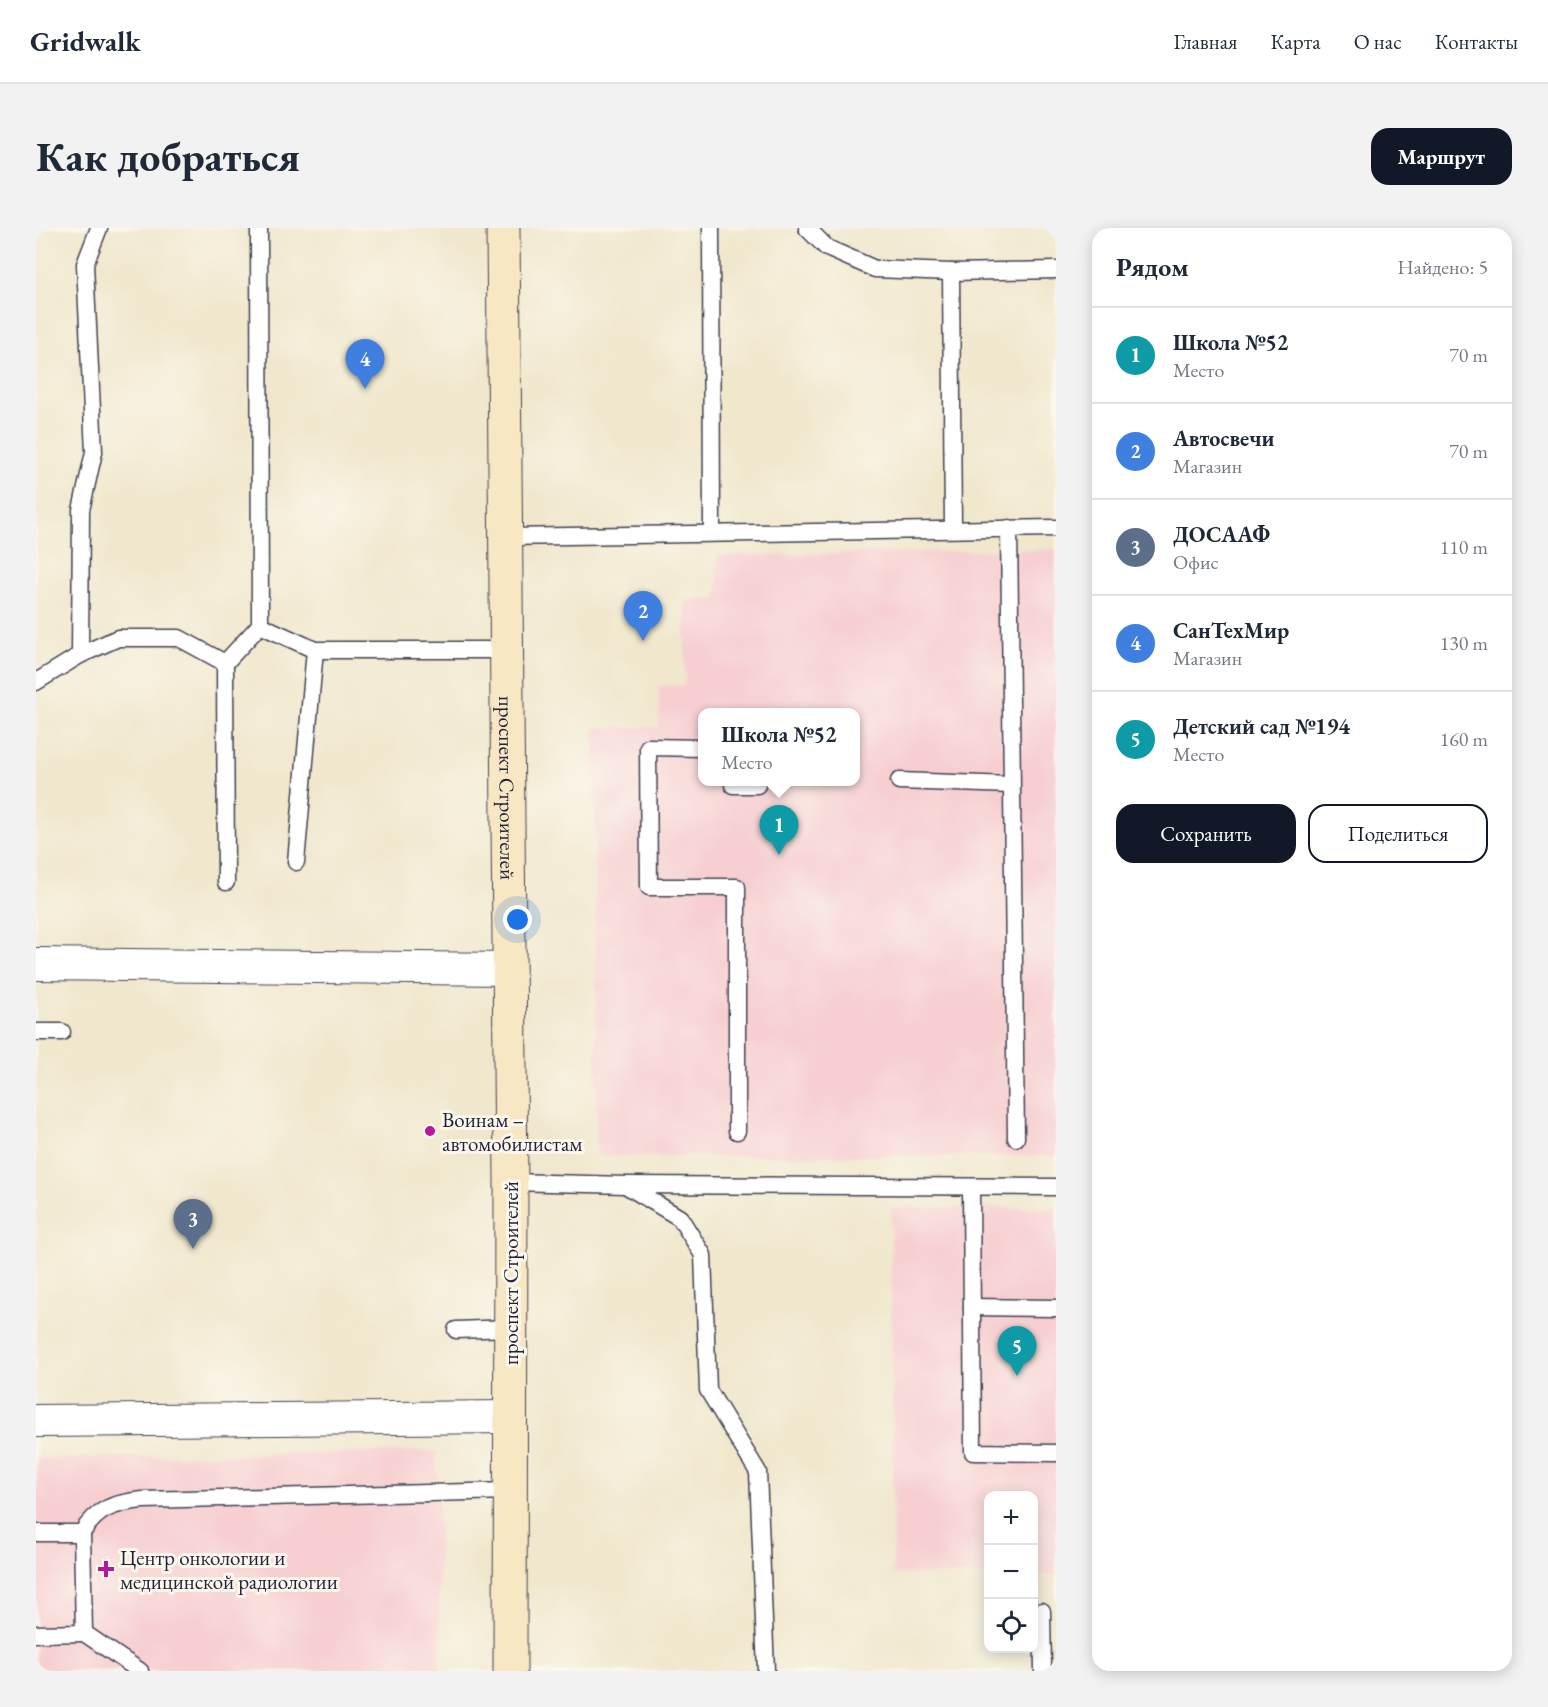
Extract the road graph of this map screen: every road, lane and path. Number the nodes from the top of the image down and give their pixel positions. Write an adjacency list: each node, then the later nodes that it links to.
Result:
1 (99, 228): 16 (lane)
2 (259, 228): 13 (lane)
3 (503, 228): 12 (main road, проспект Строителей)
4 (711, 228): 11 (lane)
5 (807, 228): 7 (lane)
6 (1056, 270): 7 (lane)
7 (951, 272): 10 (lane)
8 (1009, 528): 9 (lane); 10 (lane); 21 (lane)
9 (1056, 528)
10 (953, 529): 11 (lane)
11 (712, 533): 12 (lane)
12 (507, 537): 15 (main road, проспект Строителей)
13 (260, 625): 14 (lane); 17 (lane)
14 (315, 650): 15 (lane); 22 (lane)
15 (505, 650): 25 (main road, проспект Строителей)
16 (80, 655): 17 (lane); 18 (lane)
17 (225, 663): 23 (lane)
18 (36, 682)
19 (698, 748): 28 (lane)
20 (899, 782): 21 (lane)
21 (1011, 785): 29 (lane)
22 (296, 862)
23 (226, 882)
24 (36, 964): 25 (street)
25 (508, 969): 30 (main road, проспект Строителей)
26 (36, 1032): 27 (lane)
27 (62, 1032)
28 (737, 1131)
29 (1016, 1138)
30 (511, 1182): 31 (lane); 36 (main road, проспект Строителей)
31 (626, 1185): 33 (lane); 49 (lane)
32 (1056, 1187): 33 (lane)
33 (971, 1188): 34 (lane)
34 (972, 1307): 35 (lane); 40 (lane)
35 (1056, 1308)
36 (509, 1328): 37 (lane); 38 (main road, проспект Строителей)
37 (456, 1330)
38 (510, 1417): 39 (street); 41 (main road, проспект Строителей)
39 (36, 1421)
40 (1056, 1453)
41 (510, 1491): 43 (lane); 48 (main road, проспект Строителей)
42 (36, 1533): 43 (lane)
43 (82, 1533): 45 (lane)
44 (1042, 1611): 50 (lane)
45 (84, 1632): 46 (lane); 47 (lane)
46 (36, 1634)
47 (140, 1671)
48 (510, 1671)
49 (766, 1671)
50 (1043, 1671)

